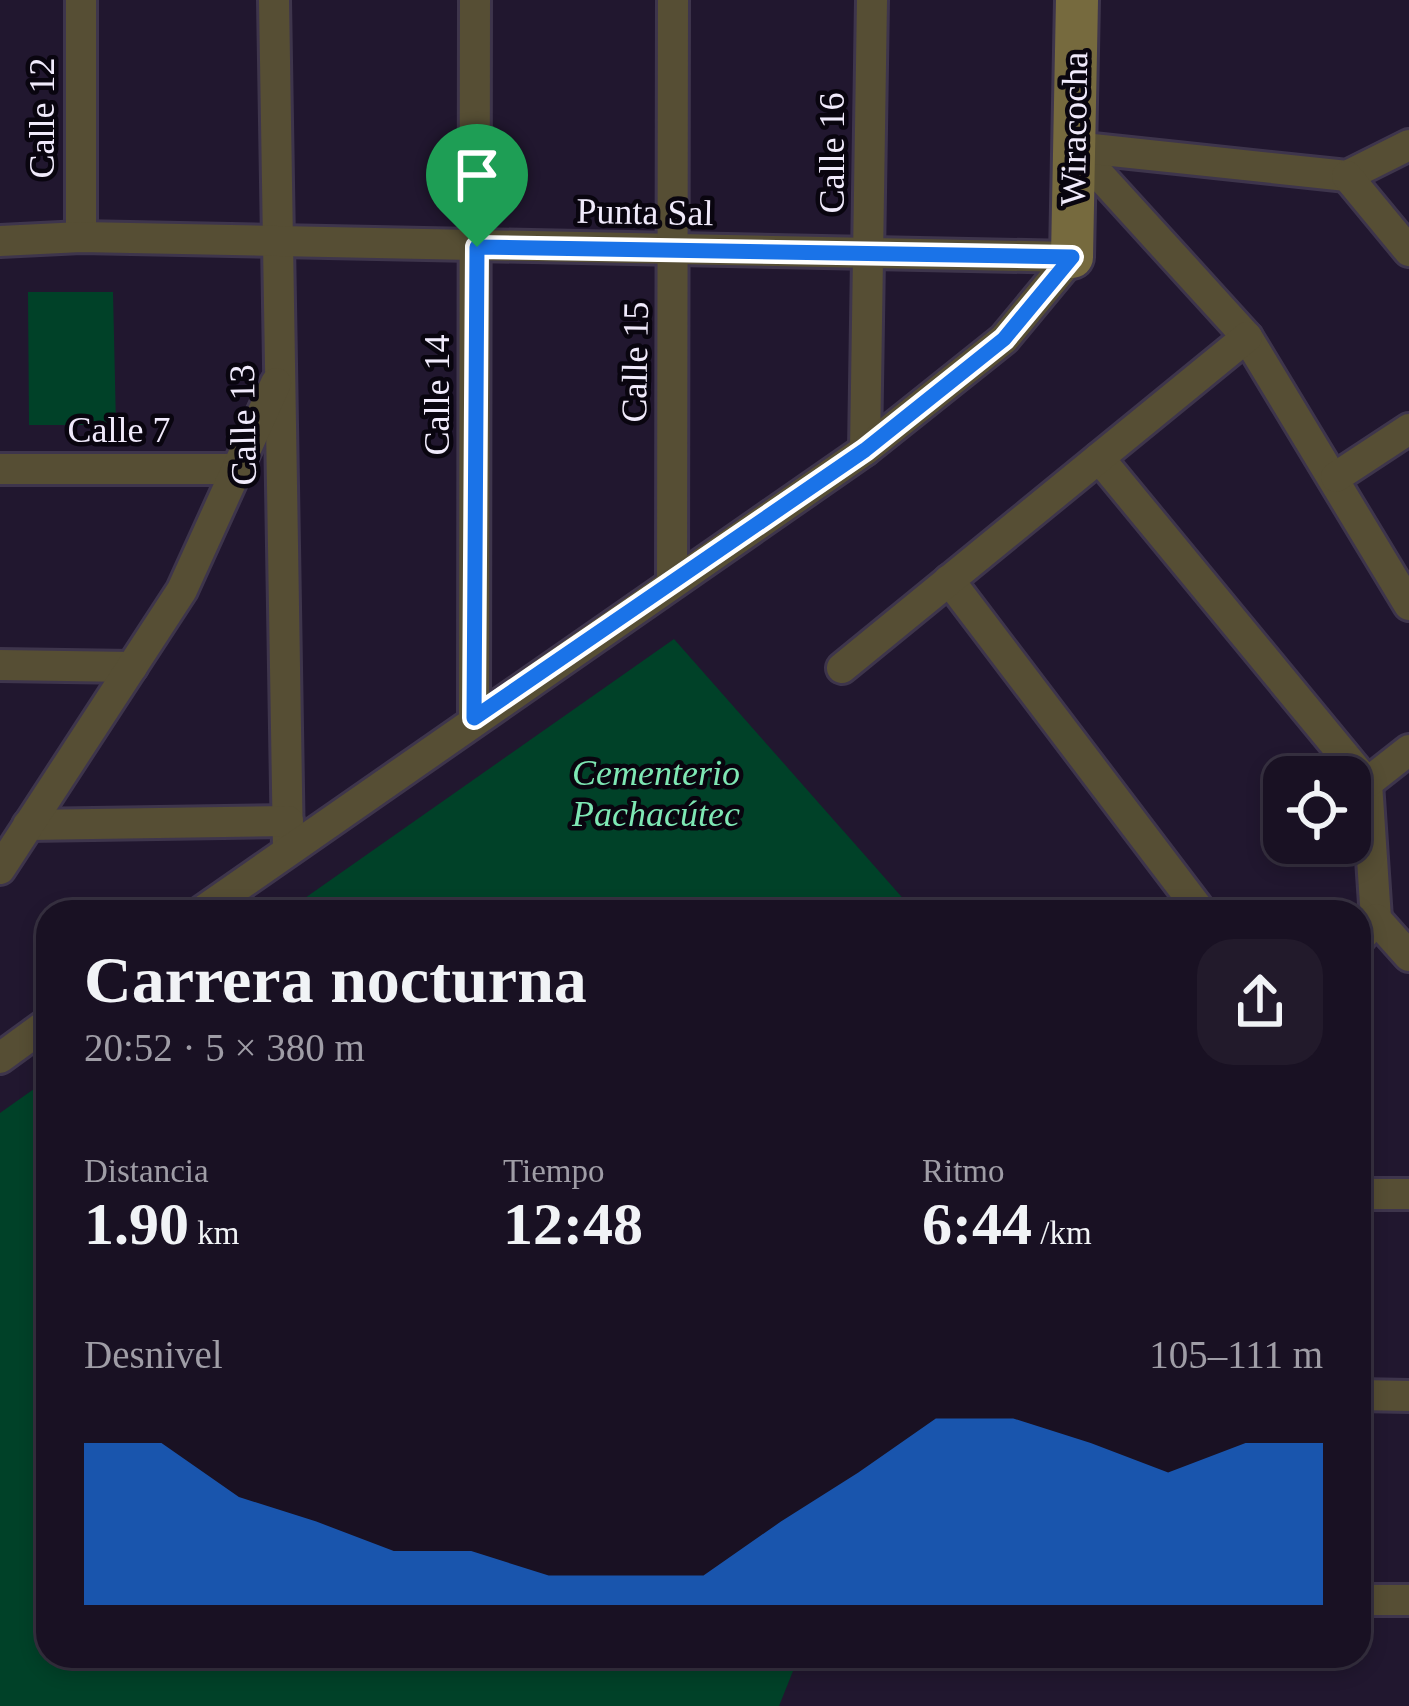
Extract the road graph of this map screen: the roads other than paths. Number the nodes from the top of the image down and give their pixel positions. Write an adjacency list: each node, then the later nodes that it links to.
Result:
1 (81, 0): 10 (street, Calle 12)
2 (274, 0): 13 (street, Calle 13)
3 (475, 0): 14 (street, Calle 14)
4 (673, 0): 15 (street, Calle 15)
5 (872, 0): 16 (street, Calle 16)
6 (1077, 0): 8 (street, Wiracocha)
7 (1409, 145): 9 (street)
8 (1074, 147): 9 (street); 17 (street, Wiracocha); 18 (street)
9 (1347, 176): 11 (street)
10 (81, 237): 12 (street, Punta Sal); 13 (street, Punta Sal)
11 (1406, 239)
12 (0, 241)
13 (279, 242): 14 (street, Punta Sal); 19 (street, Calle 13)
14 (477, 247): 15 (street, Punta Sal); 32 (street, Calle 14)
15 (675, 251): 16 (street, Punta Sal); 27 (street, Calle 15)
16 (871, 256): 17 (street, Punta Sal); 21 (street, Calle 16)
17 (1072, 257): 21 (street)
18 (1247, 337): 22 (street); 25 (street)
19 (281, 372): 24 (street); 37 (street, Calle 13)
20 (1409, 429): 25 (street)
21 (865, 450): 27 (street)
22 (1099, 458): 26 (street); 34 (street)
23 (0, 469): 24 (street, Calle 7)
24 (237, 470): 30 (street)
25 (1336, 477): 28 (street)
26 (949, 580): 31 (street); 41 (street)
27 (673, 581): 32 (street)
28 (1409, 605)
29 (0, 665): 30 (street)
30 (132, 667): 36 (street)
31 (842, 668)
32 (474, 718): 37 (street)
33 (1409, 750): 35 (street)
34 (1345, 756)
35 (1371, 780)
36 (28, 825): 37 (street); 39 (street)
37 (288, 835): 40 (street)
38 (1367, 864): 42 (street)
39 (1, 866)
40 (215, 900)
41 (1193, 900)
42 (1367, 900)
43 (1371, 932): 44 (street)
44 (1409, 956)
45 (36, 1032): 46 (street)
46 (0, 1058)
47 (1371, 1194): 48 (street)
48 (1409, 1194)
49 (1371, 1395): 50 (street)
50 (1409, 1396)
51 (1371, 1600): 52 (street)
52 (1409, 1600)

